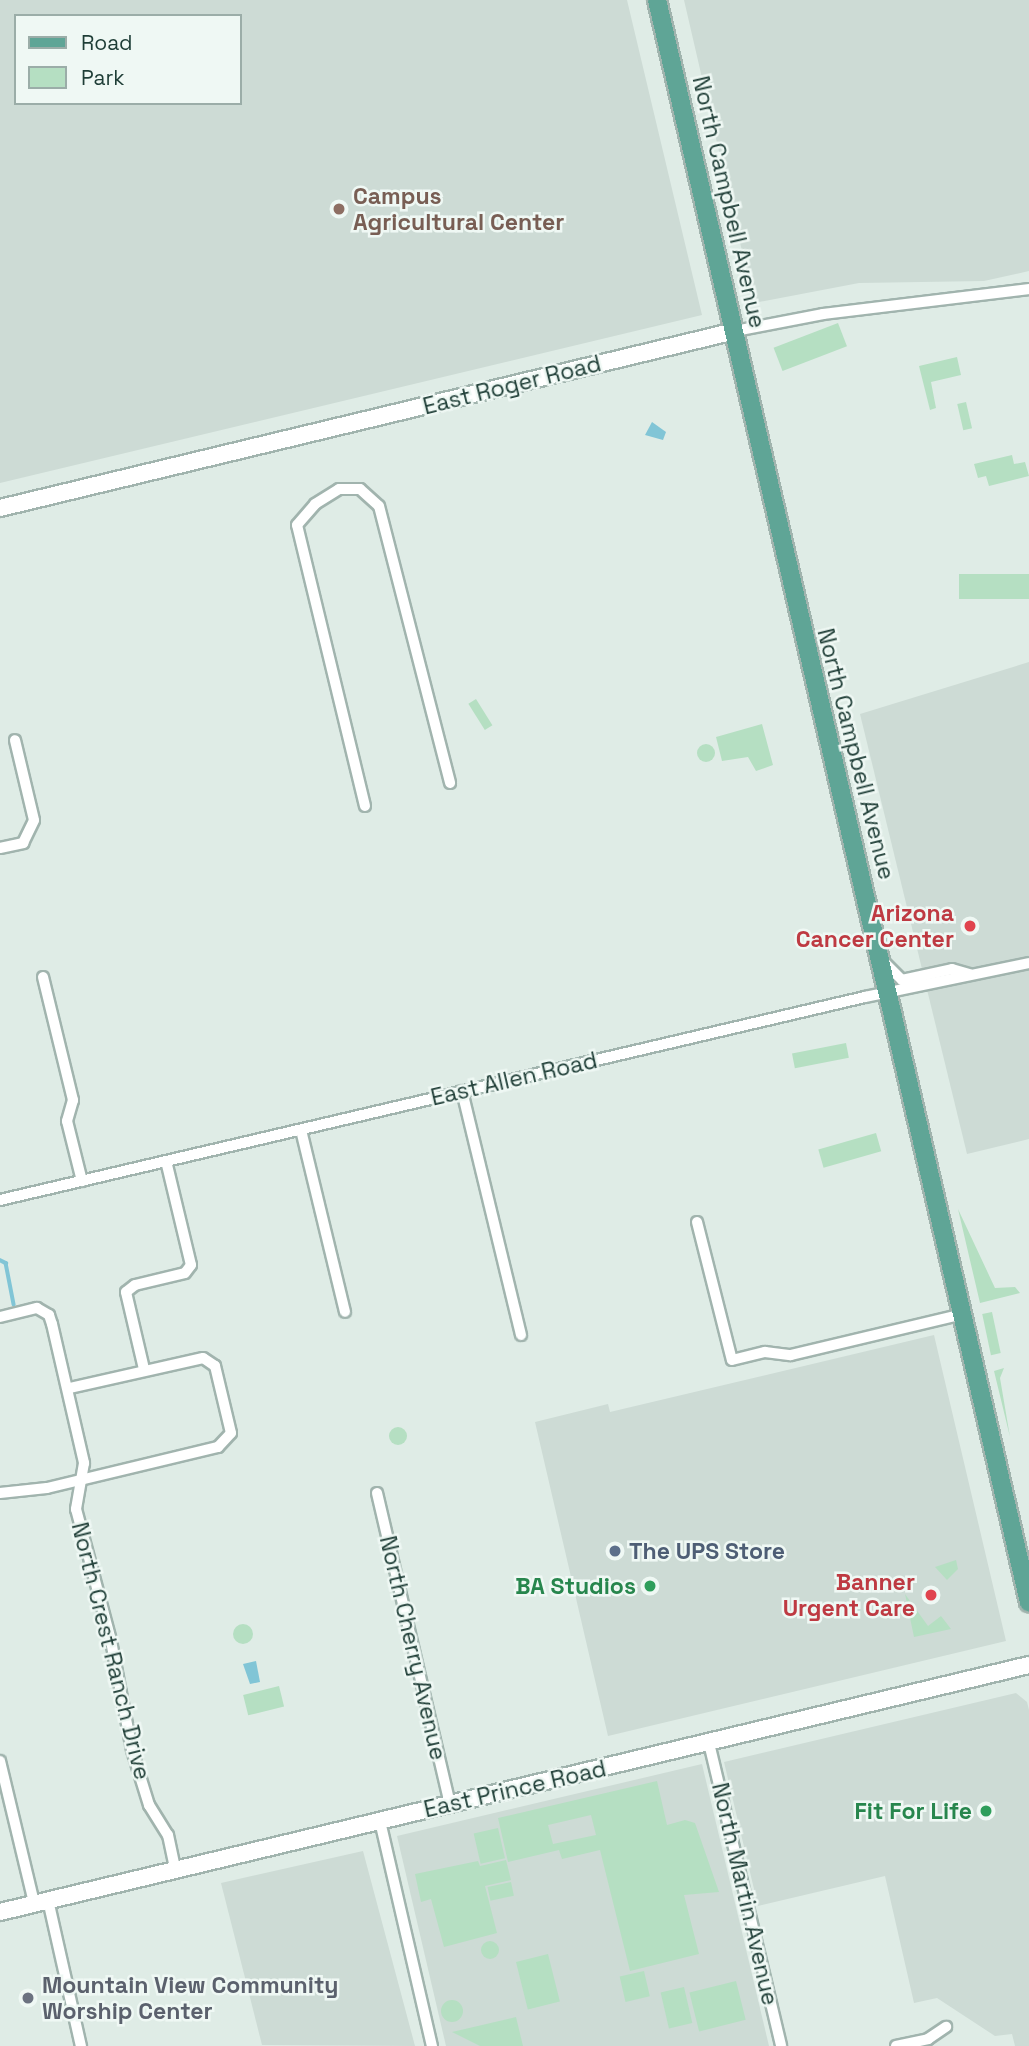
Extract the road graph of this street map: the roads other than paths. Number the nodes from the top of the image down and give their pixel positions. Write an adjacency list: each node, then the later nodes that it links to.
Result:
1 (657, 0): 3 (main road, North Campbell Avenue)
2 (1029, 289): 3 (street, East Roger Road)
3 (735, 331): 4 (main road, East Roger Road); 9 (main road, North Campbell Avenue)
4 (0, 508)
5 (15, 740): 8 (street)
6 (450, 783): 7 (street)
7 (365, 806)
8 (0, 848)
9 (881, 957): 11 (street); 13 (main road, North Campbell Avenue)
10 (1029, 963): 13 (street, East Allen Road)
11 (970, 974)
12 (43, 977): 17 (street)
13 (890, 992): 14 (street, East Allen Road); 21 (main road, North Campbell Avenue)
14 (462, 1091): 15 (street, East Allen Road); 23 (street)
15 (300, 1130): 16 (street, East Allen Road); 20 (street)
16 (166, 1161): 17 (street, East Allen Road); 24 (street)
17 (82, 1181): 18 (street, East Allen Road)
18 (0, 1200)
19 (697, 1222): 21 (street)
20 (345, 1312)
21 (963, 1314): 29 (main road, North Campbell Avenue)
22 (0, 1317): 25 (street, North Crest Ranch Drive)
23 (521, 1335)
24 (144, 1369): 25 (street); 26 (street)
25 (69, 1388): 26 (street, North Crest Ranch Drive)
26 (80, 1481): 27 (street); 35 (street, North Crest Ranch Drive)
27 (0, 1493)
28 (377, 1493): 33 (street, North Cherry Avenue)
29 (1029, 1602)
30 (1029, 1665): 31 (main road, East Prince Road)
31 (709, 1743): 33 (main road, East Prince Road); 41 (street, North Martin Avenue)
32 (0, 1761): 36 (street)
33 (450, 1804): 34 (main road, East Prince Road)
34 (380, 1821): 35 (main road, East Prince Road); 40 (street)
35 (176, 1868): 36 (main road, East Prince Road)
36 (41, 1902): 37 (main road, East Prince Road); 39 (street)
37 (0, 1912)
38 (946, 2027): 42 (street)
39 (81, 2046)
40 (432, 2046)
41 (781, 2046)
42 (896, 2046)

